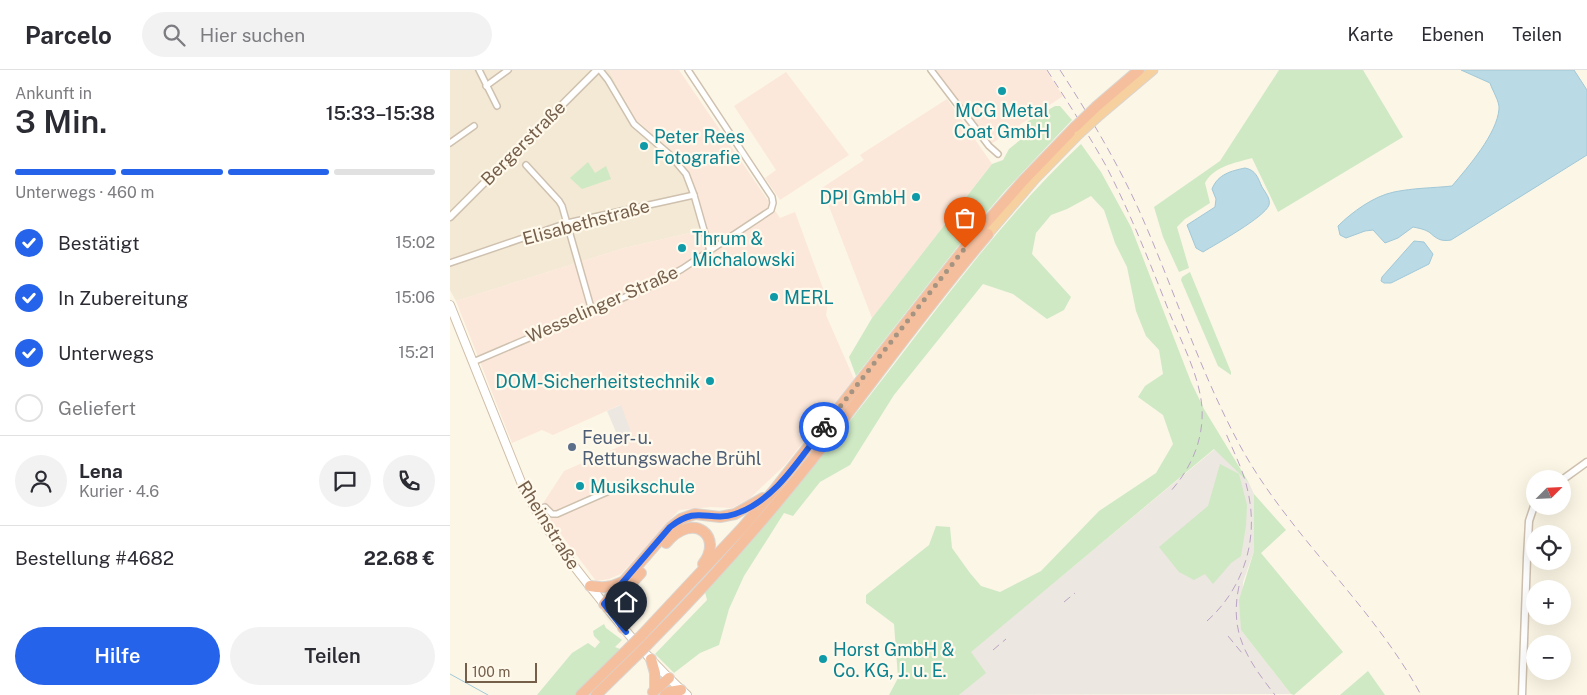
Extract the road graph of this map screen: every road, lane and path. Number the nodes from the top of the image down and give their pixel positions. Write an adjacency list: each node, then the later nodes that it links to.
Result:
1 (479, 70): 8 (street)
2 (508, 70): 8 (street)
3 (599, 70): 16 (street); 17 (street, Bergerstraße)
4 (688, 70): 20 (street, Wesselinger Straße)
5 (931, 70): 14 (street)
6 (1139, 70): 10 (highway)
7 (1152, 70): 10 (highway)
8 (486, 86): 9 (street)
9 (497, 106)
10 (1099, 110): 12 (highway, bridge)
11 (474, 126): 13 (street)
12 (1077, 131): 19 (highway); 28 (highway)
13 (450, 143)
14 (998, 154)
15 (526, 165): 18 (street)
16 (694, 195): 18 (street, Elisabethstraße); 20 (street)
17 (450, 217)
18 (567, 223): 21 (street, Elisabethstraße); 23 (street)
19 (988, 234): 37 (highway)
20 (710, 251): 23 (street, Wesselinger Straße)
21 (450, 262)
22 (450, 305): 24 (main road, Rheinstraße)
23 (592, 311): 24 (street, Wesselinger Straße)
24 (473, 362): 29 (main road, Rheinstraße)
25 (1587, 462): 26 (street)
26 (1571, 474)
27 (616, 488): 29 (street)
28 (775, 488): 31 (highway); 34 (highway)
29 (535, 510): 32 (main road, Rheinstraße)
30 (1531, 515): 45 (street)
31 (625, 581): 32 (highway); 35 (highway)
32 (590, 586): 35 (main road, Rheinstraße)
33 (619, 598): 34 (highway); 35 (highway); 36 (highway)
34 (677, 598): 37 (highway)
35 (606, 607): 36 (main road, Rheinstraße)
36 (623, 628): 39 (main road, Rheinstraße)
37 (644, 641): 38 (highway, bridge)
38 (633, 652): 41 (highway); 44 (highway)
39 (650, 659): 40 (main road, Rheinstraße); 43 (highway)
40 (671, 679): 42 (main road, Rheinstraße); 43 (highway)
41 (600, 692)
42 (684, 692): 43 (highway)
43 (658, 694)
44 (581, 695)
45 (1522, 695)

